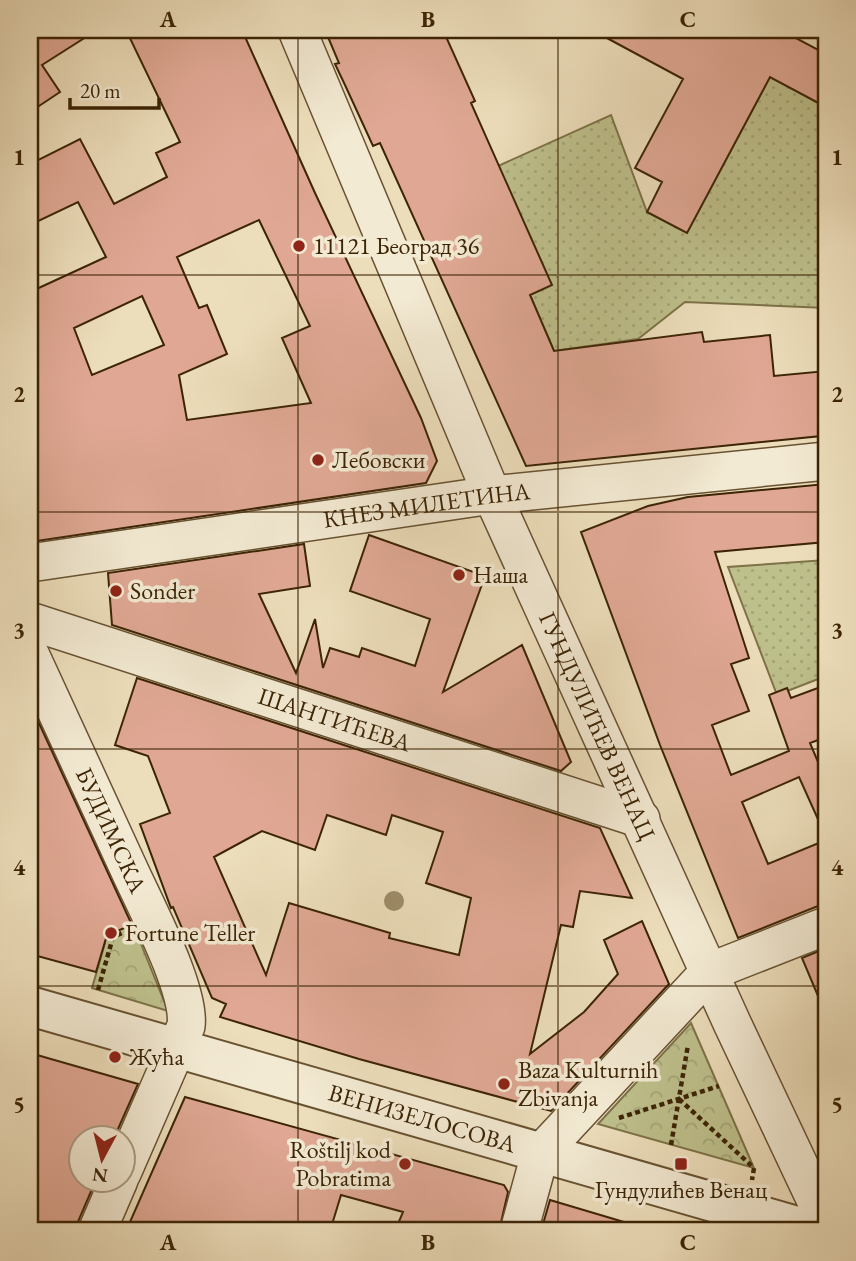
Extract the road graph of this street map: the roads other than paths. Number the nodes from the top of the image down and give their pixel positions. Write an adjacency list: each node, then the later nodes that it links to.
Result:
1 (297, 30): 3 (street, ГУНДУЛИЋЕВ ВЕНАЦ)
2 (826, 461): 3 (street, КНЕЗ МИЛЕТИНА)
3 (492, 495): 4 (street, КНЕЗ МИЛЕТИНА); 7 (street, ГУНДУЛИЋЕВ ВЕНАЦ)
4 (30, 563)
5 (30, 621): 7 (street, ШАНТИЋЕВА)
6 (30, 654): 11 (street, БУДИМСКА)
7 (641, 819): 9 (street, ГУНДУЛИЋЕВ ВЕНАЦ)
8 (826, 926): 9 (street)
9 (709, 972): 13 (street); 15 (street, ГУНДУЛИЋЕВ ВЕНАЦ)
10 (30, 1006): 11 (street, ВЕНИЗЕЛОСОВА)
11 (177, 1049): 12 (street, БУДИМСКА); 13 (street, ВЕНИЗЕЛОСОВА)
12 (136, 1141)
13 (540, 1154): 17 (street); 18 (street, ВЕНИЗЕЛОСОВА)
14 (113, 1194): 16 (street)
15 (826, 1222)
16 (97, 1231)
17 (519, 1231)
18 (814, 1231)

